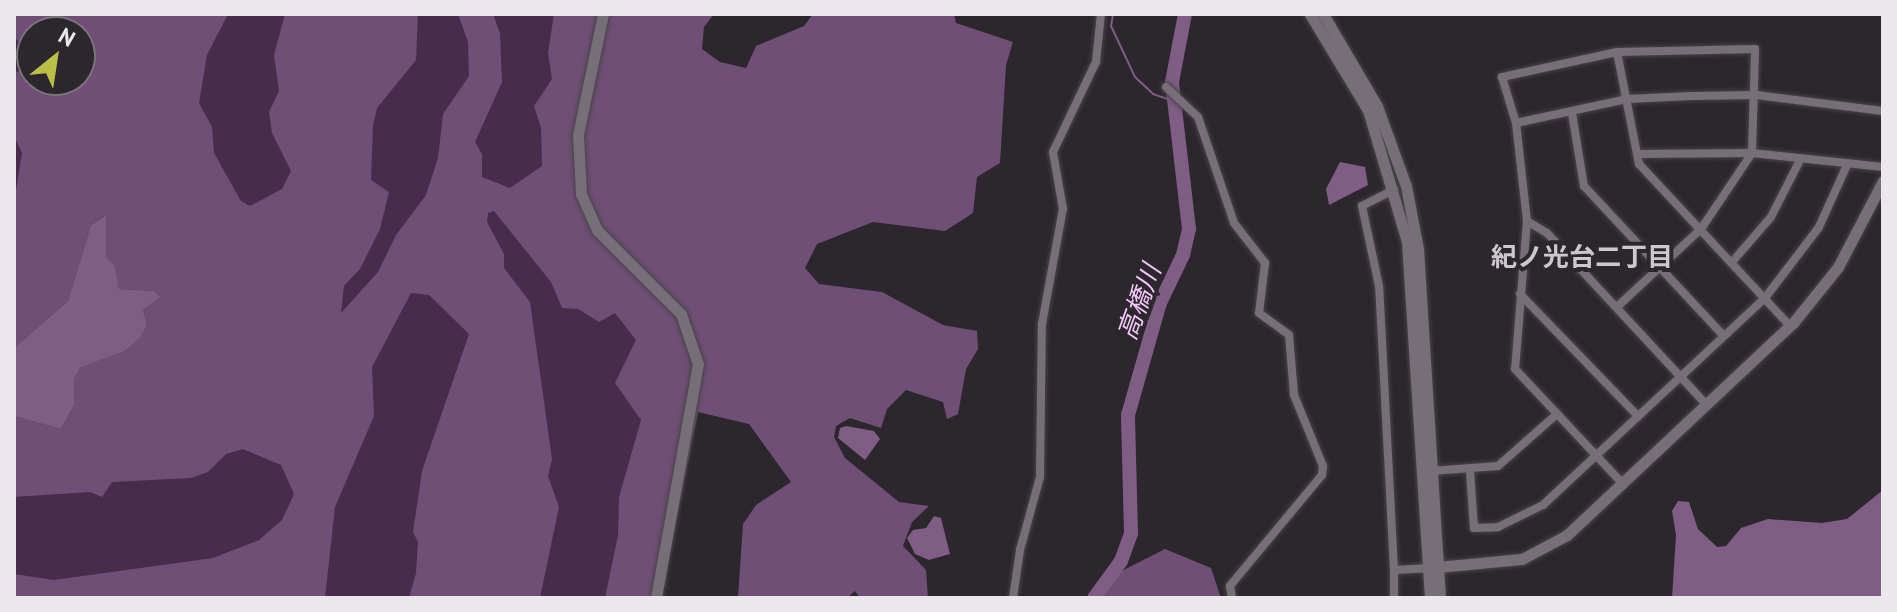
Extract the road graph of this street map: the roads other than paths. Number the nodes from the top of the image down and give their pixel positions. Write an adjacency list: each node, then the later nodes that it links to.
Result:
1 (603, 14): 38 (street)
2 (1101, 14): 39 (street)
3 (1310, 14): 18 (street)
4 (1323, 14): 33 (street)
5 (1617, 52): 7 (street); 8 (street); 11 (street)
6 (1166, 87): 40 (street)
7 (1756, 95): 8 (street); 9 (street); 12 (street)
8 (1627, 99): 10 (street); 13 (street)
9 (1883, 111)
10 (1572, 113): 11 (street); 22 (street)
11 (1516, 123): 19 (street)
12 (1752, 153): 13 (street); 14 (street); 20 (street)
13 (1638, 154): 20 (street)
14 (1801, 158): 15 (street); 21 (street)
15 (1847, 165): 16 (street); 24 (street)
16 (1883, 167)
17 (1883, 181): 26 (street)
18 (1395, 189): 36 (street); 37 (street)
19 (1527, 221): 23 (street); 25 (street)
20 (1701, 229): 21 (street); 22 (street)
21 (1733, 261): 24 (street)
22 (1659, 269): 25 (street); 27 (street)
23 (1520, 294): 30 (street); 31 (street)
24 (1765, 298): 26 (street); 27 (street)
25 (1618, 306): 28 (street)
26 (1790, 326): 29 (street)
27 (1724, 336): 28 (street)
28 (1680, 378): 29 (street); 31 (street)
29 (1706, 404): 35 (street)
30 (1557, 414): 32 (street); 34 (street)
31 (1638, 416): 32 (street)
32 (1595, 455): 34 (street); 35 (street)
33 (1431, 471): 34 (street); 36 (street)
34 (1470, 471)
35 (1622, 483): 36 (street)
36 (1432, 568): 37 (street); 42 (street); 43 (street)
37 (1394, 570): 41 (street)
38 (656, 598)
39 (1013, 598)
40 (1232, 598)
41 (1394, 598)
42 (1430, 598)
43 (1440, 598)

